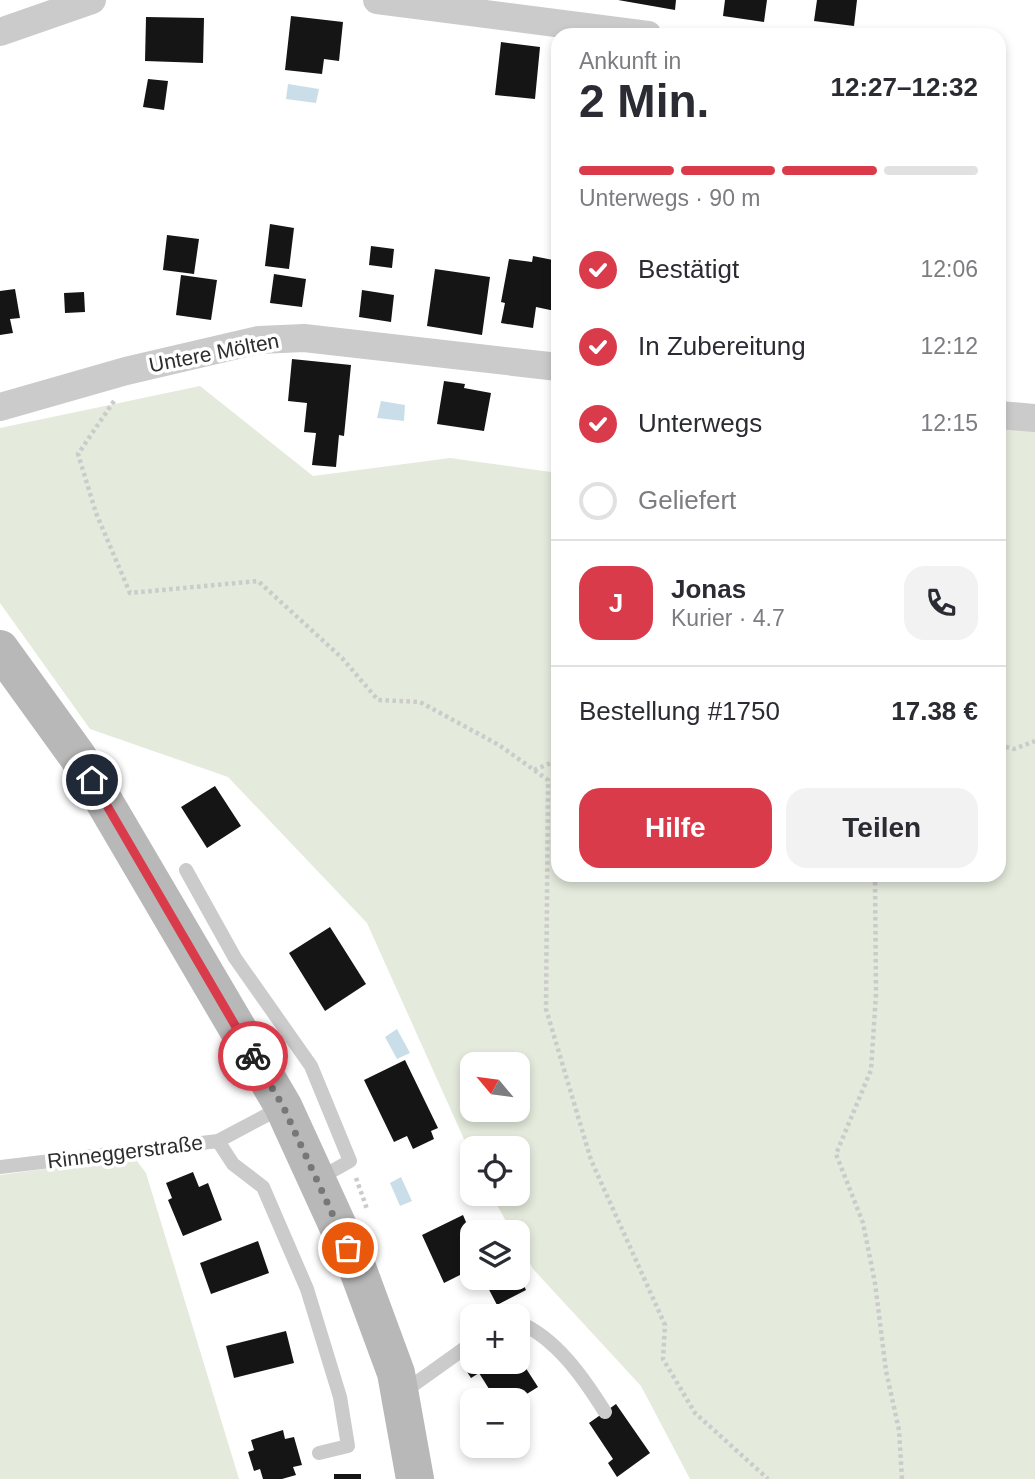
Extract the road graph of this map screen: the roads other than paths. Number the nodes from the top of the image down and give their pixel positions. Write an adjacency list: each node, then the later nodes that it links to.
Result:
1 (92, 0): 4 (street)
2 (377, 0): 3 (street)
3 (594, 28)
4 (0, 32)
5 (551, 366): 6 (street, Untere Mölten)
6 (0, 407)
7 (1006, 416): 8 (street)
8 (1035, 418)
9 (0, 649): 11 (main road)
10 (186, 870): 14 (lane)
11 (283, 1106): 12 (lane, Rinneggerstraße); 14 (main road)
12 (218, 1141): 13 (lane, Rinneggerstraße); 19 (lane)
13 (0, 1167)
14 (317, 1180): 17 (main road)
15 (530, 1327): 18 (lane)
16 (460, 1351): 17 (lane)
17 (400, 1394): 20 (main road)
18 (605, 1412)
19 (319, 1453)
20 (415, 1479)

